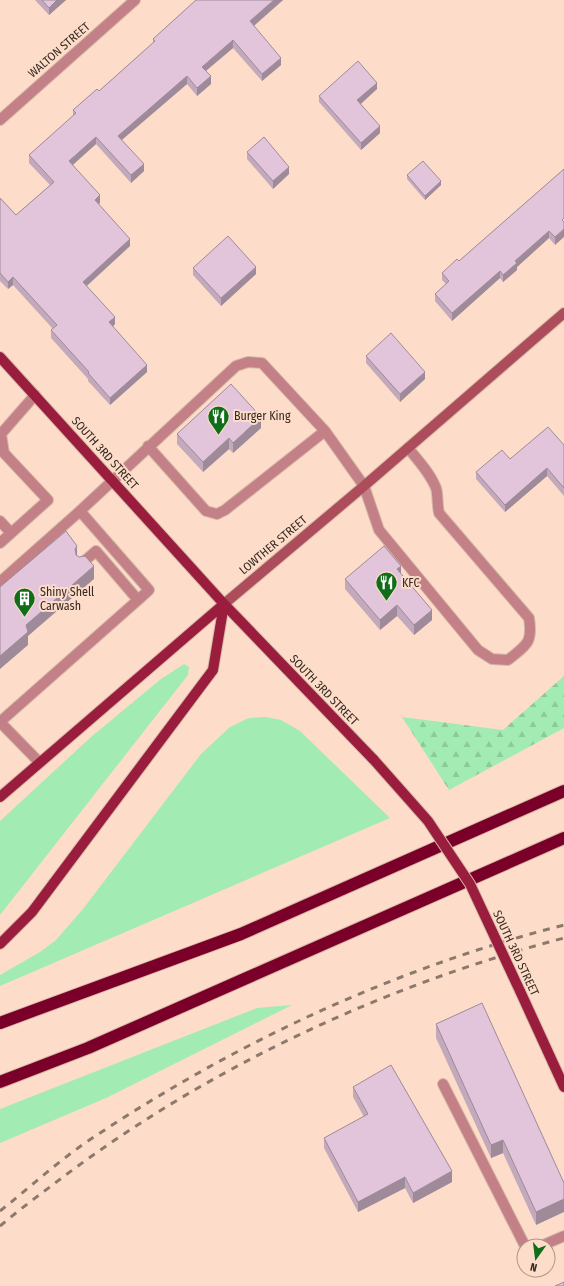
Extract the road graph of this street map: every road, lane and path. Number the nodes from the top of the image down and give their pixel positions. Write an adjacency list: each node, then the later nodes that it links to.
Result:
1 (135, 0): 2 (street, WALTON STREET)
2 (0, 120)
3 (564, 313): 9 (main road, LOWTHER STREET)
4 (0, 357): 5 (main road, SOUTH 3RD STREET)
5 (35, 396): 7 (street); 10 (main road, SOUTH 3RD STREET)
6 (325, 431): 8 (street); 8 (street); 11 (street)
7 (0, 434): 14 (street)
8 (148, 446): 10 (street)
9 (408, 448): 11 (main road, LOWTHER STREET); 11 (street)
10 (112, 480): 12 (street); 19 (main road, SOUTH 3RD STREET)
11 (364, 486): 19 (main road, LOWTHER STREET)
12 (80, 510): 17 (street); 18 (street)
13 (0, 521): 14 (street)
14 (11, 533): 15 (street)
15 (0, 543)
16 (81, 564): 18 (street)
17 (0, 582)
18 (138, 600): 20 (street)
19 (224, 604): 21 (main road, LOWTHER STREET); 25 (main road); 29 (main road, SOUTH 3RD STREET, bridge)
20 (0, 722): 21 (street)
21 (40, 762): 23 (main road, LOWTHER STREET)
22 (564, 791): 26 (highway)
23 (0, 797)
24 (564, 838): 27 (highway)
25 (0, 944)
26 (0, 1023)
27 (0, 1082)
28 (443, 1084): 30 (street)
29 (564, 1087)
30 (521, 1238)

